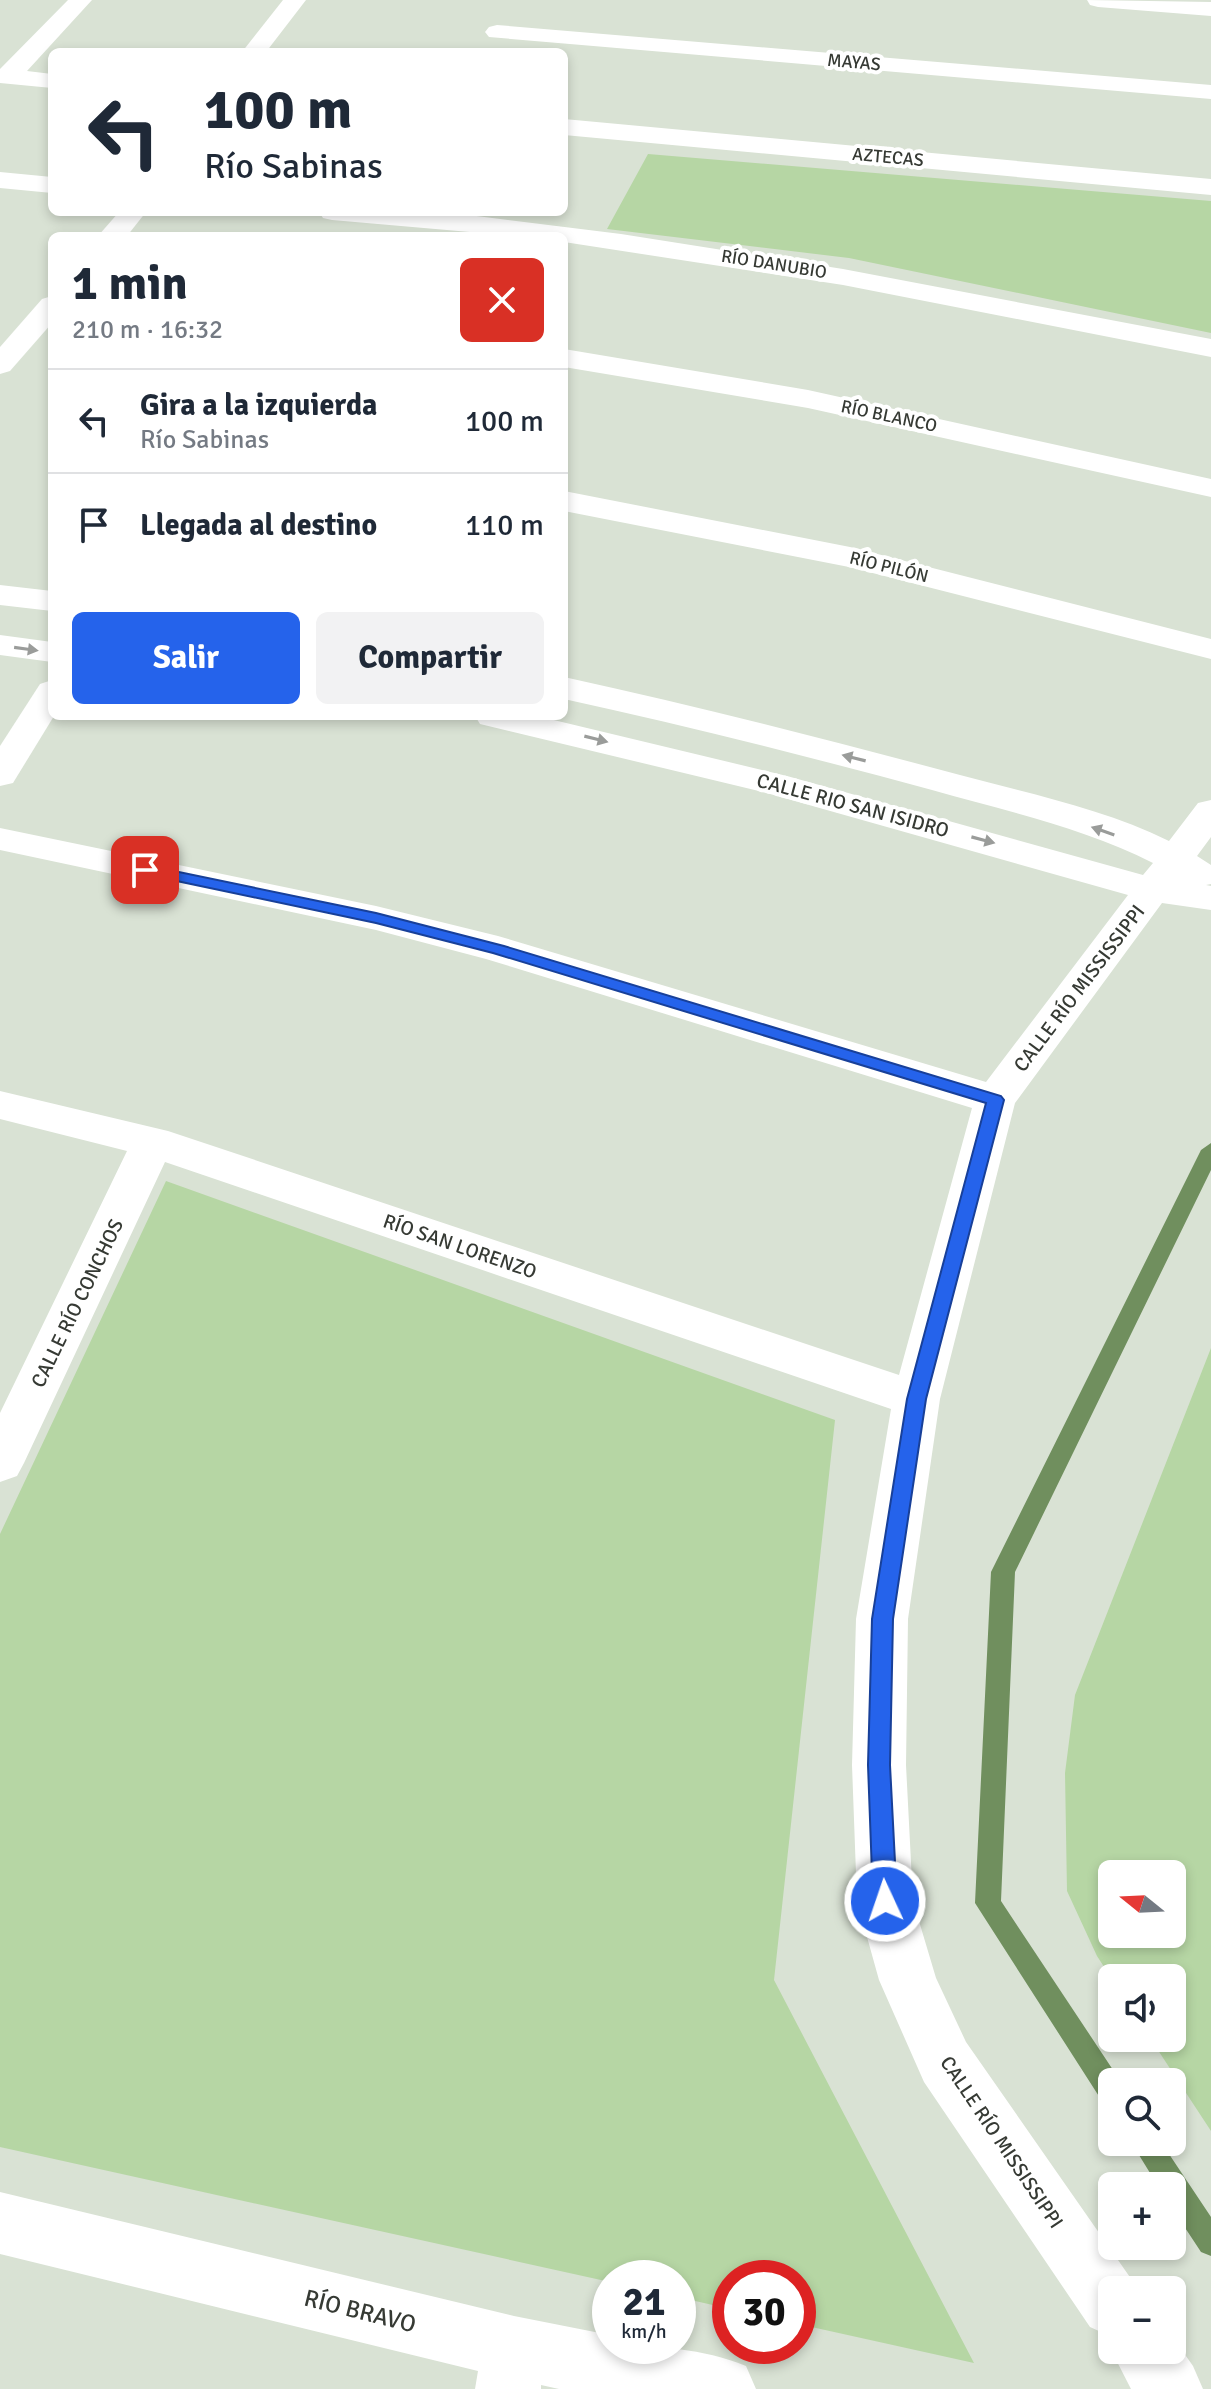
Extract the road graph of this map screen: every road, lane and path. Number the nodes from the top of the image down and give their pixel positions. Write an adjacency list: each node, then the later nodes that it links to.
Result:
1 (81, 0): 8 (street)
2 (295, 0): 7 (street)
3 (1098, 0): 4 (street)
4 (1211, 9)
5 (510, 11): 6 (street)
6 (490, 42): 10 (street, MAYAS)
7 (257, 48)
8 (4, 77): 9 (street)
9 (48, 81)
10 (1211, 92)
11 (568, 127): 14 (street, AZTECAS)
12 (0, 180): 13 (street)
13 (48, 185)
14 (1211, 187)
15 (130, 216): 17 (street)
16 (361, 220): 18 (street, RÍO DANUBIO)
17 (116, 232)
18 (550, 232)
19 (568, 234): 21 (street, RÍO DANUBIO)
20 (48, 310): 23 (street)
21 (1211, 348)
22 (568, 359): 24 (street, RÍO BLANCO)
23 (0, 365)
24 (1211, 488)
25 (568, 502): 29 (street, RÍO PILÓN)
26 (0, 595): 27 (street)
27 (48, 601)
28 (0, 645): 30 (street, one-way to 30)
29 (1211, 649)
30 (48, 651)
31 (568, 689): 37 (street, CALLE RIO SAN ISIDRO, one-way to 31)
32 (48, 697): 34 (street)
33 (510, 720): 37 (street, CALLE RIO SAN ISIDRO, one-way to 37)
34 (0, 775)
35 (1211, 811): 37 (street, CALLE RÍO MISSISSIPPI)
36 (0, 839): 39 (street)
37 (1181, 877): 38 (street, CALLE RIO SAN ISIDRO); 39 (street, CALLE RÍO MISSISSIPPI)
38 (1211, 898)
39 (995, 1100): 42 (street, CALLE RÍO MISSISSIPPI)
40 (0, 1105): 41 (street, RÍO SAN LORENZO)
41 (153, 1142): 42 (street, RÍO SAN LORENZO); 43 (street, CALLE RÍO CONCHOS)
42 (916, 1399): 45 (street, CALLE RÍO MISSISSIPPI)
43 (0, 1463)
44 (0, 2223): 47 (street, RÍO BRAVO)
45 (1098, 2285)
46 (1153, 2364): 49 (street)
47 (511, 2369): 48 (street, RÍO BRAVO)
48 (723, 2389)
49 (1170, 2389)

